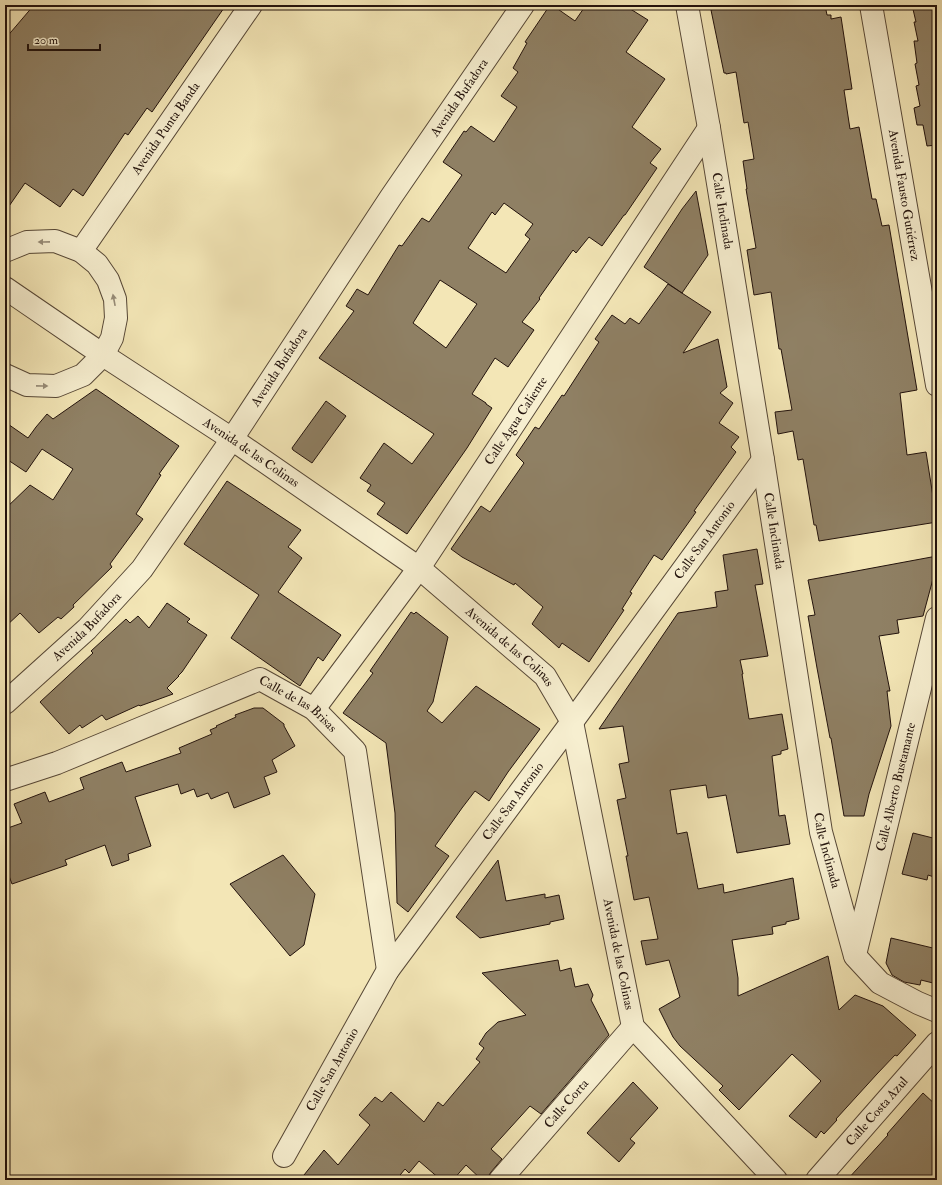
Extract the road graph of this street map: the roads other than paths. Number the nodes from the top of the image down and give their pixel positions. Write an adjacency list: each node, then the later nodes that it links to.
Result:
1 (251, 5): 7 (street, Avenida Punta Banda)
2 (523, 5): 12 (street, Avenida Bufadora)
3 (687, 5): 5 (street, Calle Inclinada)
4 (871, 5): 11 (street, Avenida Fausto Gutiérrez)
5 (709, 128): 13 (street, Calle Inclinada); 14 (street, Calle Agua Caliente)
6 (5, 251): 7 (street, one-way to 6)
7 (81, 251): 9 (street, one-way to 7)
8 (5, 288): 9 (street, Avenida de las Colinas)
9 (103, 355): 10 (street, one-way to 9); 12 (street, Avenida de las Colinas)
10 (5, 375)
11 (937, 385)
12 (232, 439): 14 (street, Avenida de las Colinas); 16 (street, Avenida Bufadora)
13 (764, 460): 18 (street, Calle San Antonio); 20 (street, Calle Inclinada)
14 (419, 568): 17 (street, Calle Agua Caliente); 18 (street, Avenida de las Colinas)
15 (937, 618): 20 (street, Calle Alberto Bustamante)
16 (5, 703)
17 (314, 709): 19 (street, Calle de las Brisas); 21 (street, Calle de las Brisas)
18 (572, 722): 21 (street, Calle San Antonio); 23 (street, Avenida de las Colinas)
19 (5, 780)
20 (855, 956): 22 (street, Calle Inclinada)
21 (388, 970): 25 (street, Calle San Antonio)
22 (937, 1011)
23 (632, 1027): 26 (street, Calle Corta); 27 (street, Avenida de las Colinas)
24 (937, 1044): 28 (street, Calle Costa Azul)
25 (284, 1156)
26 (500, 1180)
27 (776, 1180)
28 (817, 1180)

